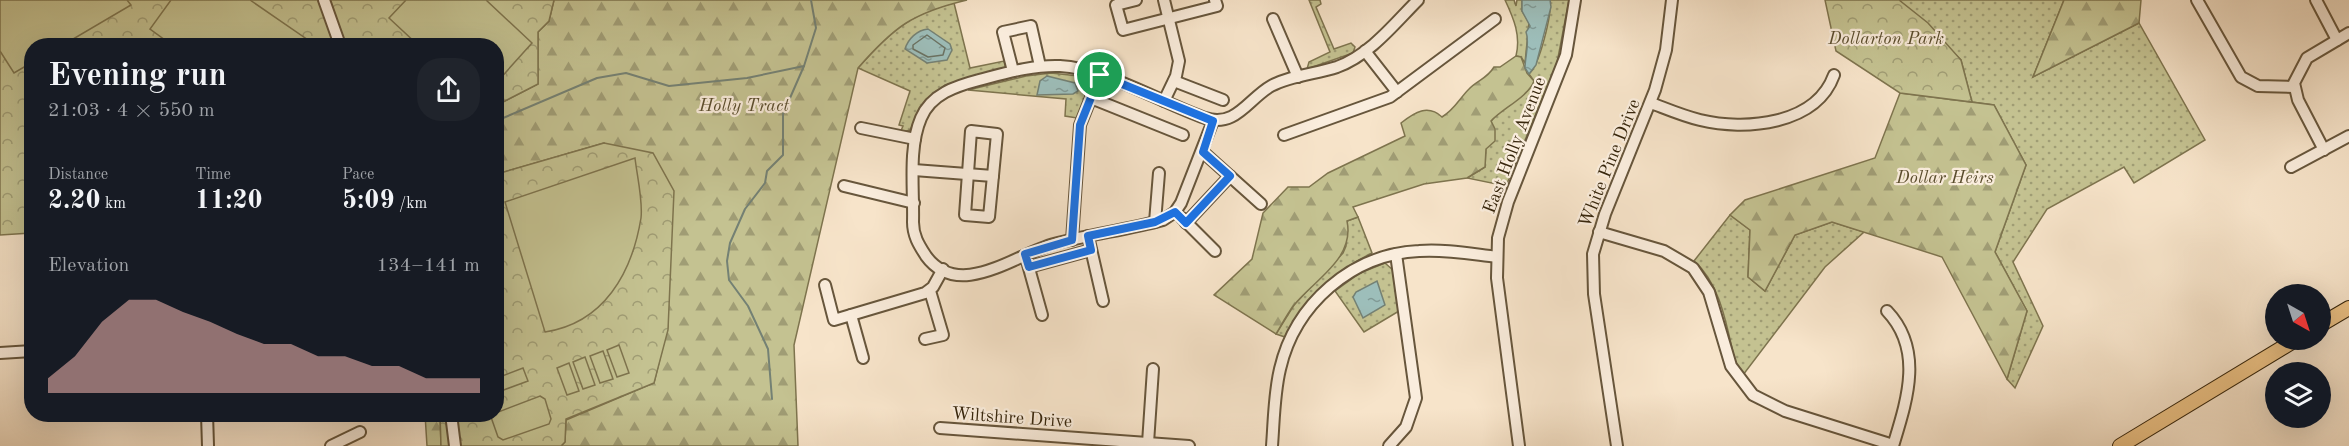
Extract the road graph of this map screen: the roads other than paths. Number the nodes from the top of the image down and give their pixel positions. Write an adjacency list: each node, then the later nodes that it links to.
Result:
1 (324, 0): 14 (street)
2 (1136, 0): 10 (street)
3 (1164, 0): 10 (street)
4 (1215, 0): 10 (street)
5 (1418, 0): 16 (street)
6 (1575, 0): 56 (street, East Holly Avenue)
7 (1672, 0): 28 (street, White Pine Drive)
8 (2197, 0): 23 (street)
9 (2316, 0): 15 (street)
10 (1168, 19): 22 (street)
11 (1273, 19): 21 (street)
12 (1495, 19): 24 (street)
13 (2349, 33): 15 (street)
14 (338, 38)
15 (2337, 40): 23 (street)
16 (1365, 51): 21 (street); 24 (street)
17 (1040, 66): 18 (street); 18 (street); 19 (street)
18 (1013, 71): 34 (street)
19 (1100, 75): 25 (street); 27 (street)
20 (1834, 75): 28 (street)
21 (1298, 76): 29 (street)
22 (1174, 81): 26 (street); 27 (street)
23 (2294, 87): 35 (street)
24 (1397, 92): 32 (street)
25 (1090, 98): 31 (street); 51 (street)
26 (1223, 100)
27 (1164, 101): 29 (street)
28 (1651, 103): 49 (street, White Pine Drive)
29 (1213, 121): 36 (street)
30 (861, 128): 34 (street)
31 (1184, 135)
32 (1284, 135)
33 (2349, 136): 35 (street)
34 (915, 139): 38 (street)
35 (2324, 150): 37 (street)
36 (1203, 152): 42 (street); 46 (street)
37 (2291, 167)
38 (915, 171): 39 (street); 44 (street)
39 (967, 173): 41 (street); 41 (street); 41 (street)
40 (1159, 173): 47 (street)
41 (993, 176)
42 (1230, 176): 45 (street); 48 (street)
43 (844, 186): 44 (street)
44 (914, 203): 58 (street)
45 (1261, 204)
46 (1175, 212): 47 (street); 48 (street)
47 (1155, 222): 50 (street)
48 (1186, 223): 53 (street)
49 (1599, 232): 88 (street, White Pine Drive); 89 (street)
50 (1088, 236): 51 (street); 52 (street)
51 (1072, 240): 54 (street)
52 (1091, 250): 57 (street); 61 (street)
53 (1215, 251)
54 (1025, 254): 57 (street); 58 (street)
55 (1396, 254): 56 (street); 77 (street); 84 (street)
56 (1497, 257): 87 (street, East Holly Avenue)
57 (1029, 267): 65 (street)
58 (943, 269): 60 (street)
59 (825, 285): 64 (street)
60 (930, 291): 64 (street); 67 (street)
61 (1103, 301)
62 (2349, 308): 66 (main road)
63 (1887, 311): 89 (street)
64 (850, 315): 71 (street)
65 (1042, 315)
66 (2331, 319)
67 (925, 339)
68 (2279, 350): 90 (main road)
69 (24, 352): 70 (street)
70 (0, 353)
71 (863, 358)
72 (1153, 369): 79 (street)
73 (207, 422): 80 (street)
74 (451, 422): 82 (street)
75 (940, 428): 78 (street, Wiltshire Drive)
76 (360, 432): 81 (street)
77 (1398, 438): 85 (street); 86 (street)
78 (1037, 441): 79 (street, Wiltshire Drive)
79 (1148, 443): 83 (street, Wiltshire Drive)
80 (208, 446)
81 (331, 446)
82 (455, 446)
83 (1189, 446)
84 (1272, 446)
85 (1389, 446)
86 (1407, 446)
87 (1519, 446)
88 (1617, 446)
89 (1893, 446)
90 (2120, 446)

